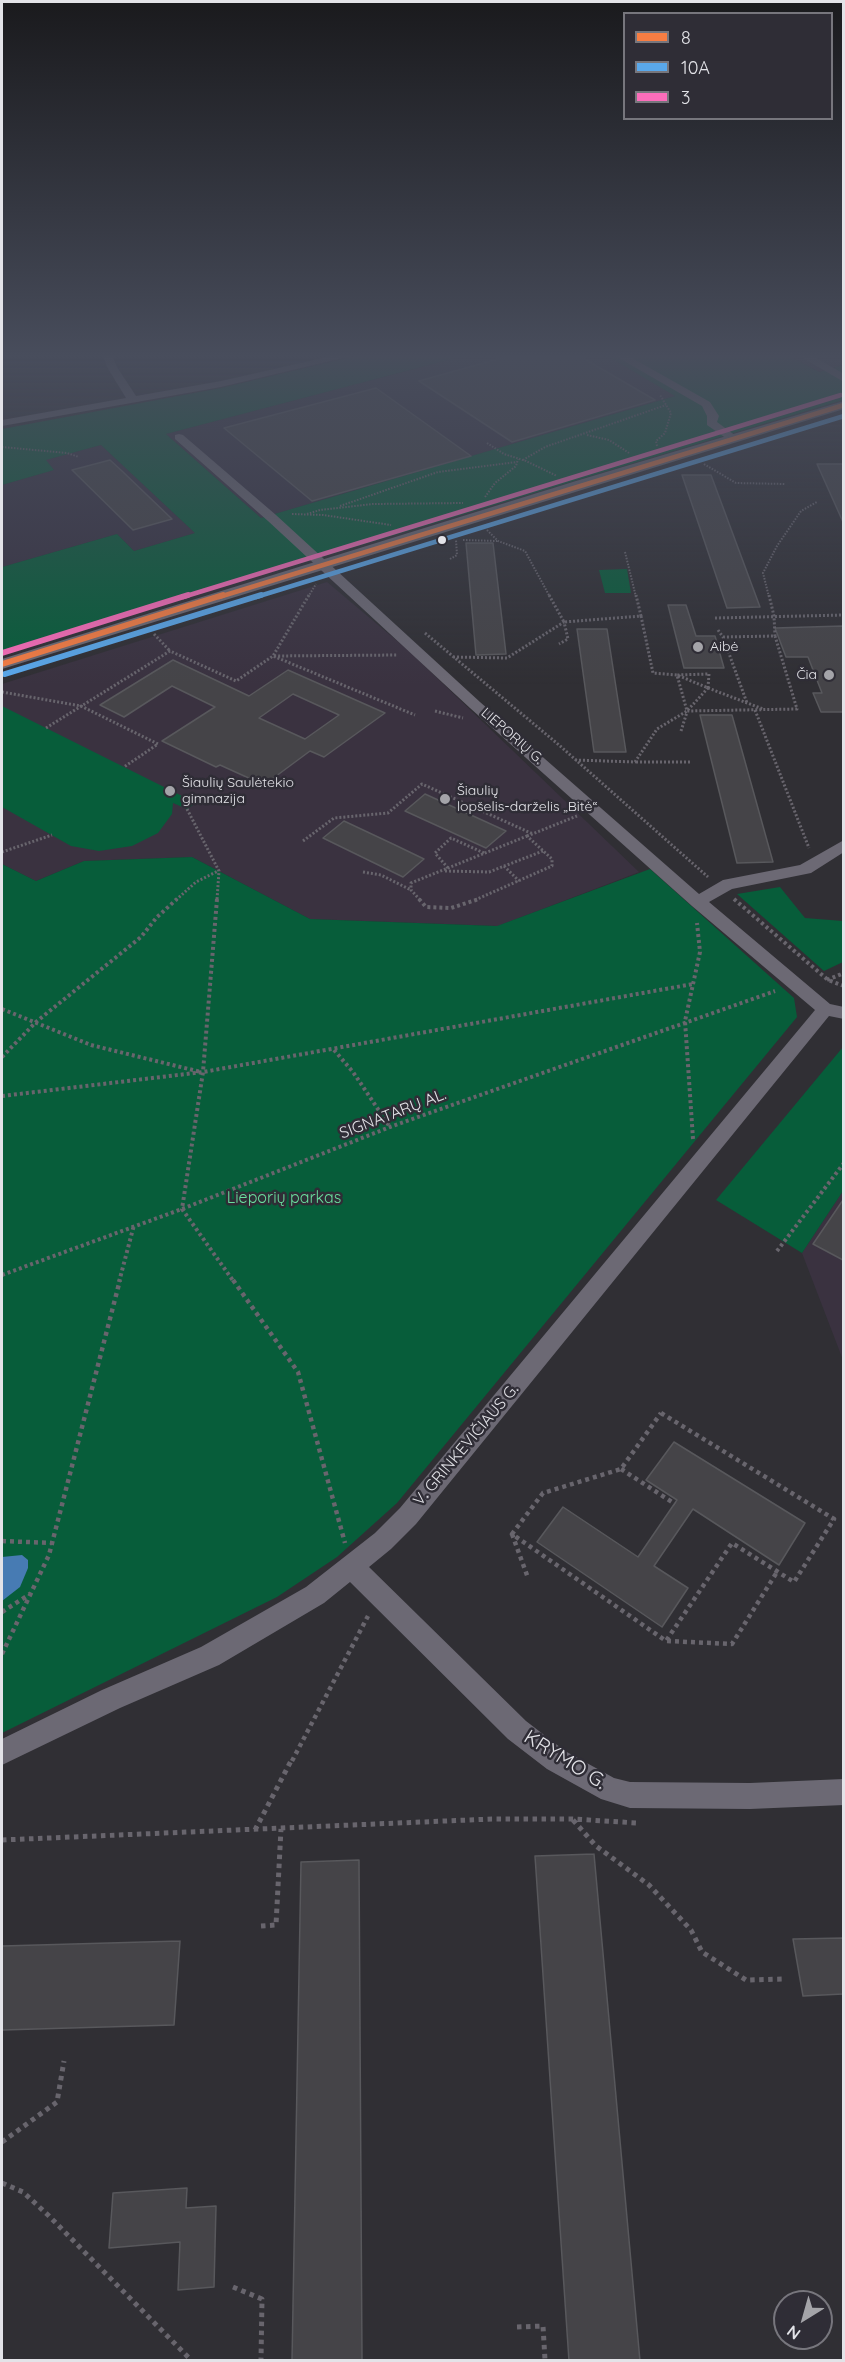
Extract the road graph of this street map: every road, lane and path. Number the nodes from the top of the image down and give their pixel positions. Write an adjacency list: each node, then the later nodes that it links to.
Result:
1 (210, 464): 14 (street, LIEPORIŲ G.)
2 (490, 464): 12 (path)
3 (517, 464): 11 (path)
4 (532, 464): 7 (path)
5 (648, 464): 7 (street)
6 (706, 464): 8 (path)
7 (581, 484): 16 (street)
8 (785, 484)
9 (817, 502): 25 (path)
10 (471, 503): 12 (path)
11 (481, 504)
12 (336, 508): 13 (path)
13 (307, 514): 14 (path); 16 (path)
14 (272, 518): 22 (street, LIEPORIŲ G.)
15 (495, 525): 19 (path)
16 (424, 533): 22 (street)
17 (451, 538): 18 (path)
18 (456, 540): 19 (path); 21 (path)
19 (498, 541): 27 (path)
20 (625, 552): 24 (path)
21 (450, 559)
22 (323, 566): 35 (street, LIEPORIŲ G.); 36 (path); 38 (street)
23 (843, 615): 25 (path)
24 (641, 616): 27 (path); 39 (path)
25 (774, 616): 26 (path); 31 (path)
26 (715, 618)
27 (564, 622): 33 (path); 37 (path)
28 (418, 627): 37 (path)
29 (150, 630): 34 (path)
30 (718, 630): 32 (path)
31 (775, 636): 32 (path); 46 (path)
32 (723, 637): 42 (path)
33 (560, 644)
34 (170, 651): 36 (path); 43 (path)
35 (423, 655): 36 (path); 37 (path); 73 (street, LIEPORIŲ G.)
36 (273, 656): 47 (path)
37 (453, 657): 50 (path)
38 (2, 664)
39 (677, 675): 40 (path); 40 (path); 44 (path)
40 (708, 688): 42 (path); 44 (path)
41 (2, 692): 43 (path)
42 (747, 703): 45 (path); 46 (path)
43 (81, 706): 48 (path); 53 (path)
44 (687, 711): 45 (path); 49 (path); 51 (path)
45 (756, 711): 46 (path); 64 (path)
46 (766, 711)
47 (415, 715)
48 (46, 728)
49 (681, 731)
50 (575, 760): 51 (path); 71 (path)
51 (635, 762): 52 (path)
52 (691, 762)
53 (124, 767)
54 (188, 809): 67 (path)
55 (578, 816): 56 (path)
56 (533, 834): 58 (path); 59 (path)
57 (52, 835): 62 (path)
58 (527, 836): 61 (path); 63 (path)
59 (303, 841)
60 (843, 845): 64 (street)
61 (543, 850): 65 (path); 70 (path)
62 (2, 852)
63 (484, 854): 66 (path); 66 (path)
64 (814, 863): 71 (street)
65 (504, 866): 68 (path); 70 (path)
66 (448, 868): 68 (path)
67 (219, 871): 80 (path); 83 (path)
68 (441, 871): 72 (path)
69 (363, 872): 72 (path)
70 (519, 881): 72 (path)
71 (720, 887): 73 (street); 76 (path)
72 (411, 890)
73 (698, 902): 74 (path); 75 (street, LIEPORIŲ G.)
74 (693, 984): 79 (path); 81 (path)
75 (796, 986): 78 (street, LIEPORIŲ G.); 79 (path, SIGNATARŲ AL.)
76 (843, 986)
77 (2, 1009): 80 (path)
78 (834, 1011): 87 (street, V. GRINKEVIČIAUS G.)
79 (685, 1021): 85 (path, SIGNATARŲ AL.); 87 (path)
80 (36, 1022): 82 (path); 83 (path)
81 (334, 1049): 83 (path); 85 (path)
82 (2, 1057)
83 (203, 1072): 84 (path); 88 (path)
84 (2, 1096)
85 (390, 1127): 88 (path, SIGNATARŲ AL.)
86 (843, 1163): 90 (path)
87 (695, 1166): 97 (street, V. GRINKEVIČIAUS G.)
88 (182, 1209): 89 (path, SIGNATARŲ AL.); 97 (path)
89 (134, 1225): 91 (path, SIGNATARŲ AL.); 96 (path)
90 (777, 1251)
91 (2, 1275)
92 (621, 1470): 93 (path); 94 (path); 98 (path)
93 (675, 1504)
94 (512, 1534): 99 (path); 103 (path)
95 (2, 1541): 96 (path)
96 (52, 1543): 100 (path)
97 (352, 1567): 101 (street, KRYMO G.); 105 (street, V. GRINKEVIČIAUS G.)
98 (777, 1572): 103 (path); 103 (path)
99 (528, 1578)
100 (30, 1593): 102 (path); 104 (path)
101 (380, 1594): 106 (street, KRYMO G.); 110 (path)
102 (2, 1612)
103 (666, 1641)
104 (2, 1654)
105 (2, 1752)
106 (843, 1792)
107 (573, 1819): 108 (path); 109 (path); 113 (path)
108 (637, 1823)
109 (281, 1829): 110 (path); 112 (path)
110 (255, 1830): 111 (path)
111 (2, 1840)
112 (261, 1926)
113 (782, 1979)
114 (64, 2061): 115 (path)
115 (2, 2142)
116 (2, 2182): 119 (path)
117 (233, 2287): 120 (path)
118 (517, 2327): 121 (path)
119 (191, 2361)
120 (261, 2361)
121 (545, 2361)

